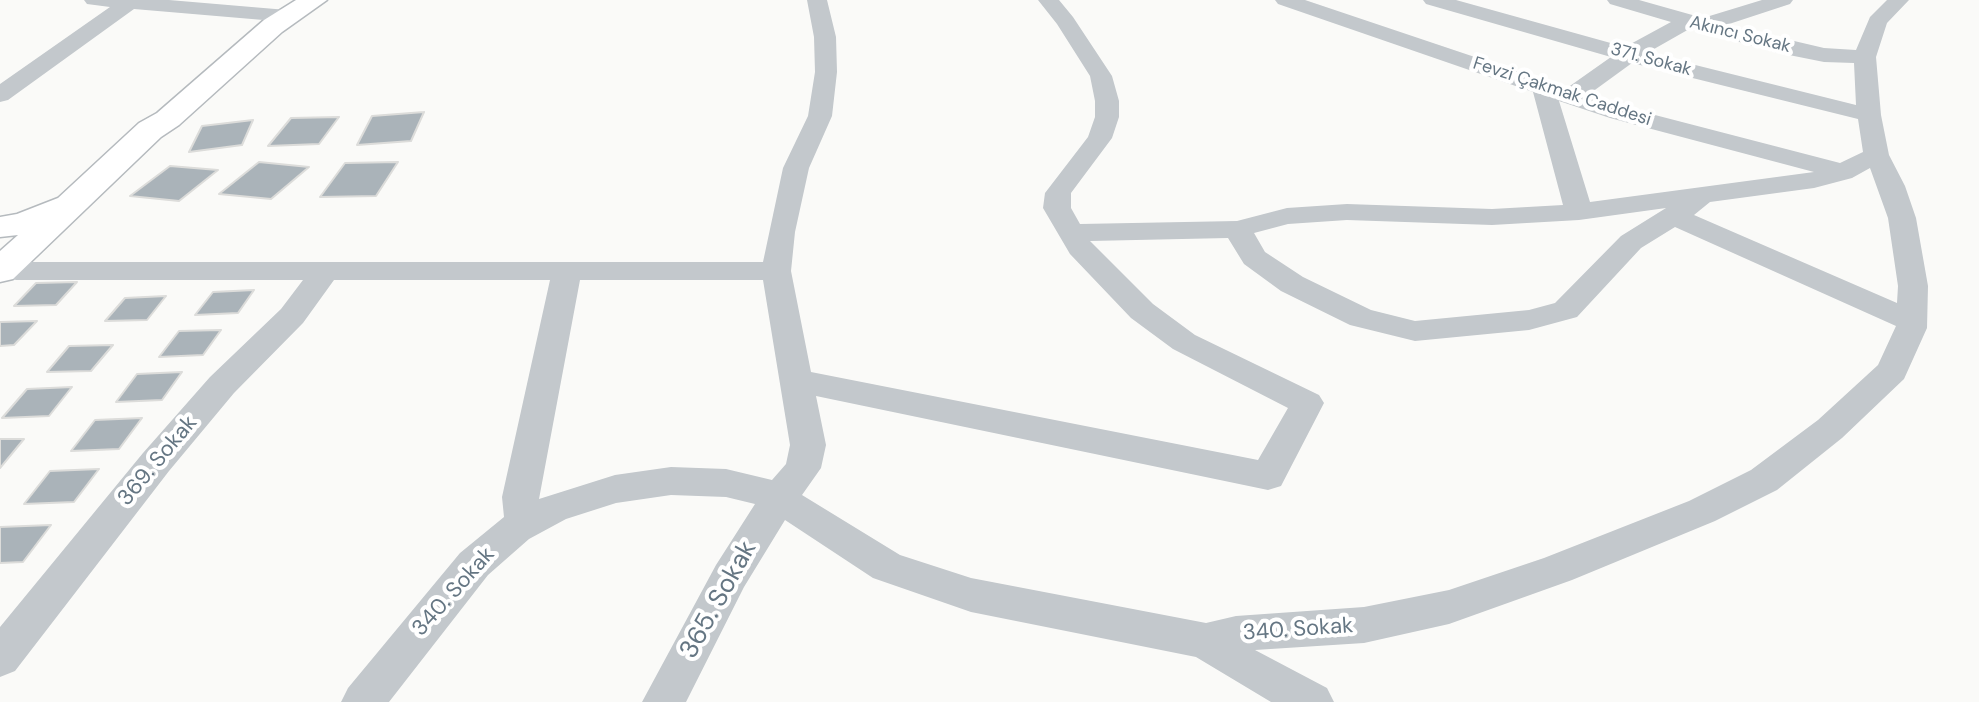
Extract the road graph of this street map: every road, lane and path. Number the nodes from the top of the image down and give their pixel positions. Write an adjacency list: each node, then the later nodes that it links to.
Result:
1 (314, 0): 11 (main road)
2 (817, 0): 32 (street, 365. Sokak)
3 (1048, 0): 29 (street)
4 (1285, 0): 13 (street, Fevzi Çakmak Caddesi)
5 (1433, 0): 10 (street, 371. Sokak)
6 (1617, 0): 12 (street, Akıncı Sokak)
7 (1783, 0): 12 (street)
8 (1899, 0): 15 (street, 340. Sokak)
9 (112, 1): 11 (street); 17 (street)
10 (1467, 4): 13 (street); 14 (street, 371. Sokak)
11 (287, 16): 19 (main road)
12 (1693, 24): 14 (street); 15 (street, Akıncı Sokak)
13 (1413, 42): 16 (street, Fevzi Çakmak Caddesi)
14 (1628, 55): 16 (street); 18 (street, 371. Sokak)
15 (1865, 57): 18 (street, 340. Sokak)
16 (1556, 92): 21 (street, Fevzi Çakmak Caddesi); 24 (street)
17 (0, 95)
18 (1869, 115): 20 (street, 340. Sokak)
19 (168, 119): 22 (main road); 28 (main road)
20 (1876, 155): 21 (street); 34 (street, 340. Sokak)
21 (1843, 172): 23 (street)
22 (102, 174): 26 (main road); 28 (main road)
23 (1707, 195): 24 (street); 25 (street)
24 (1579, 212): 27 (street)
25 (1673, 216): 27 (street); 34 (street)
26 (0, 229): 28 (main road)
27 (1237, 229): 29 (street)
28 (51, 231): 33 (main road)
29 (1070, 233): 35 (street)
30 (325, 271): 31 (street); 33 (street); 39 (street, 369. Sokak)
31 (567, 271): 32 (street); 37 (street)
32 (776, 271): 35 (street, 365. Sokak)
33 (5, 276)
34 (1911, 321): 38 (street, 340. Sokak)
35 (797, 381): 36 (street, 365. Sokak)
36 (778, 499): 37 (street, 340. Sokak); 38 (street, 340. Sokak); 41 (street, 365. Sokak)
37 (524, 524): 40 (street, 340. Sokak)
38 (1206, 641): 42 (street)
39 (0, 658)
40 (363, 702)
41 (664, 702)
42 (1312, 702)

